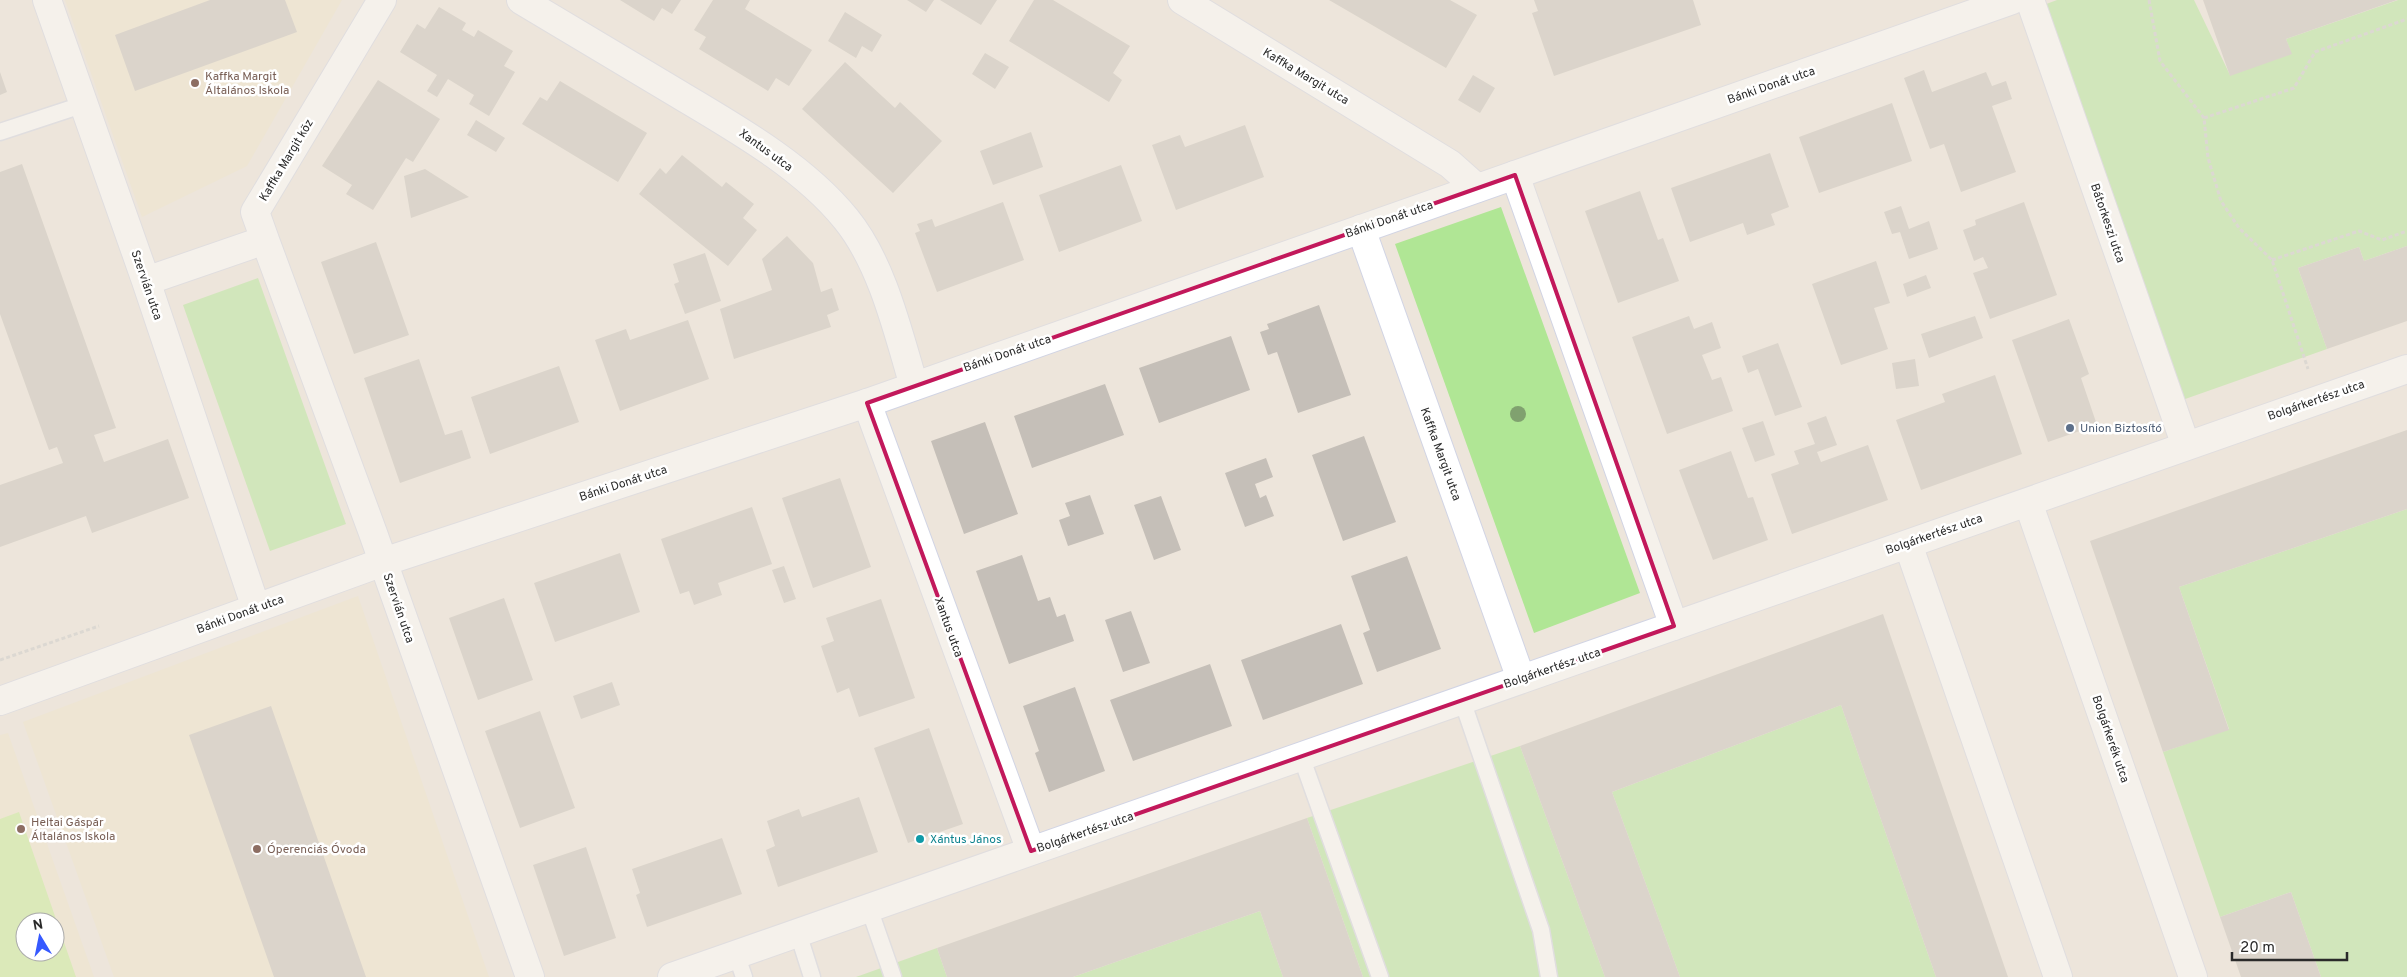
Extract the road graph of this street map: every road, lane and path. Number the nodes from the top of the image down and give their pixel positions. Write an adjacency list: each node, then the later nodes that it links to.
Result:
1 (47, 0): 9 (street, Szervián utca)
2 (382, 0): 16 (street, Kaffka Margit köz)
3 (521, 0): 20 (street, Xantus utca)
4 (1182, 0): 13 (street, Kaffka Margit utca)
5 (2012, 0): 12 (street, Bánki Donát utca)
6 (2030, 0): 23 (street, Bátorkeszi utca)
7 (2149, 0): 10 (path)
8 (2407, 19): 10 (path)
9 (85, 104): 11 (lane); 18 (street, Szervián utca)
10 (2204, 118): 17 (path)
11 (0, 132)
12 (1514, 175): 13 (street, Bánki Donát utca); 28 (street)
13 (1477, 188): 14 (street, Bánki Donát utca)
14 (1361, 229): 20 (street, Bánki Donát utca); 29 (street, Kaffka Margit utca)
15 (2407, 231): 17 (path)
16 (265, 240): 18 (street); 26 (street, Szervián utca)
17 (2272, 260): 21 (path)
18 (146, 282): 27 (street, Szervián utca)
19 (2407, 368): 21 (street, Bolgárkertész utca)
20 (914, 386): 22 (street, Bánki Donát utca)
21 (2319, 399): 23 (street, Bolgárkertész utca)
22 (867, 403): 26 (street, Bánki Donát utca); 33 (street, Xantus utca)
23 (2186, 446): 24 (street, Bolgárkertész utca)
24 (2028, 502): 25 (street, Bolgárkertész utca); 44 (street, Bolgárkerék utca)
25 (1908, 544): 28 (street, Bolgárkertész utca); 43 (street)
26 (383, 562): 27 (street, Bánki Donát utca); 37 (street, Szervián utca)
27 (256, 608): 31 (street, Bánki Donát utca)
28 (1674, 626): 29 (street, Bolgárkertész utca)
29 (1521, 679): 30 (street, Bolgárkertész utca)
30 (1462, 700): 32 (street, Bolgárkertész utca); 42 (lane)
31 (0, 701)
32 (1301, 756): 33 (street, Bolgárkertész utca); 41 (lane)
33 (1031, 851): 34 (street, Bolgárkertész utca)
34 (869, 908): 35 (street, Bolgárkertész utca); 40 (lane)
35 (798, 933): 36 (street, Bolgárkertész utca); 39 (lane)
36 (740, 966): 38 (street, Bolgárkertész utca)
37 (530, 977)
38 (672, 977)
39 (812, 977)
40 (893, 977)
41 (1380, 977)
42 (1549, 977)
43 (2058, 977)
44 (2193, 977)

